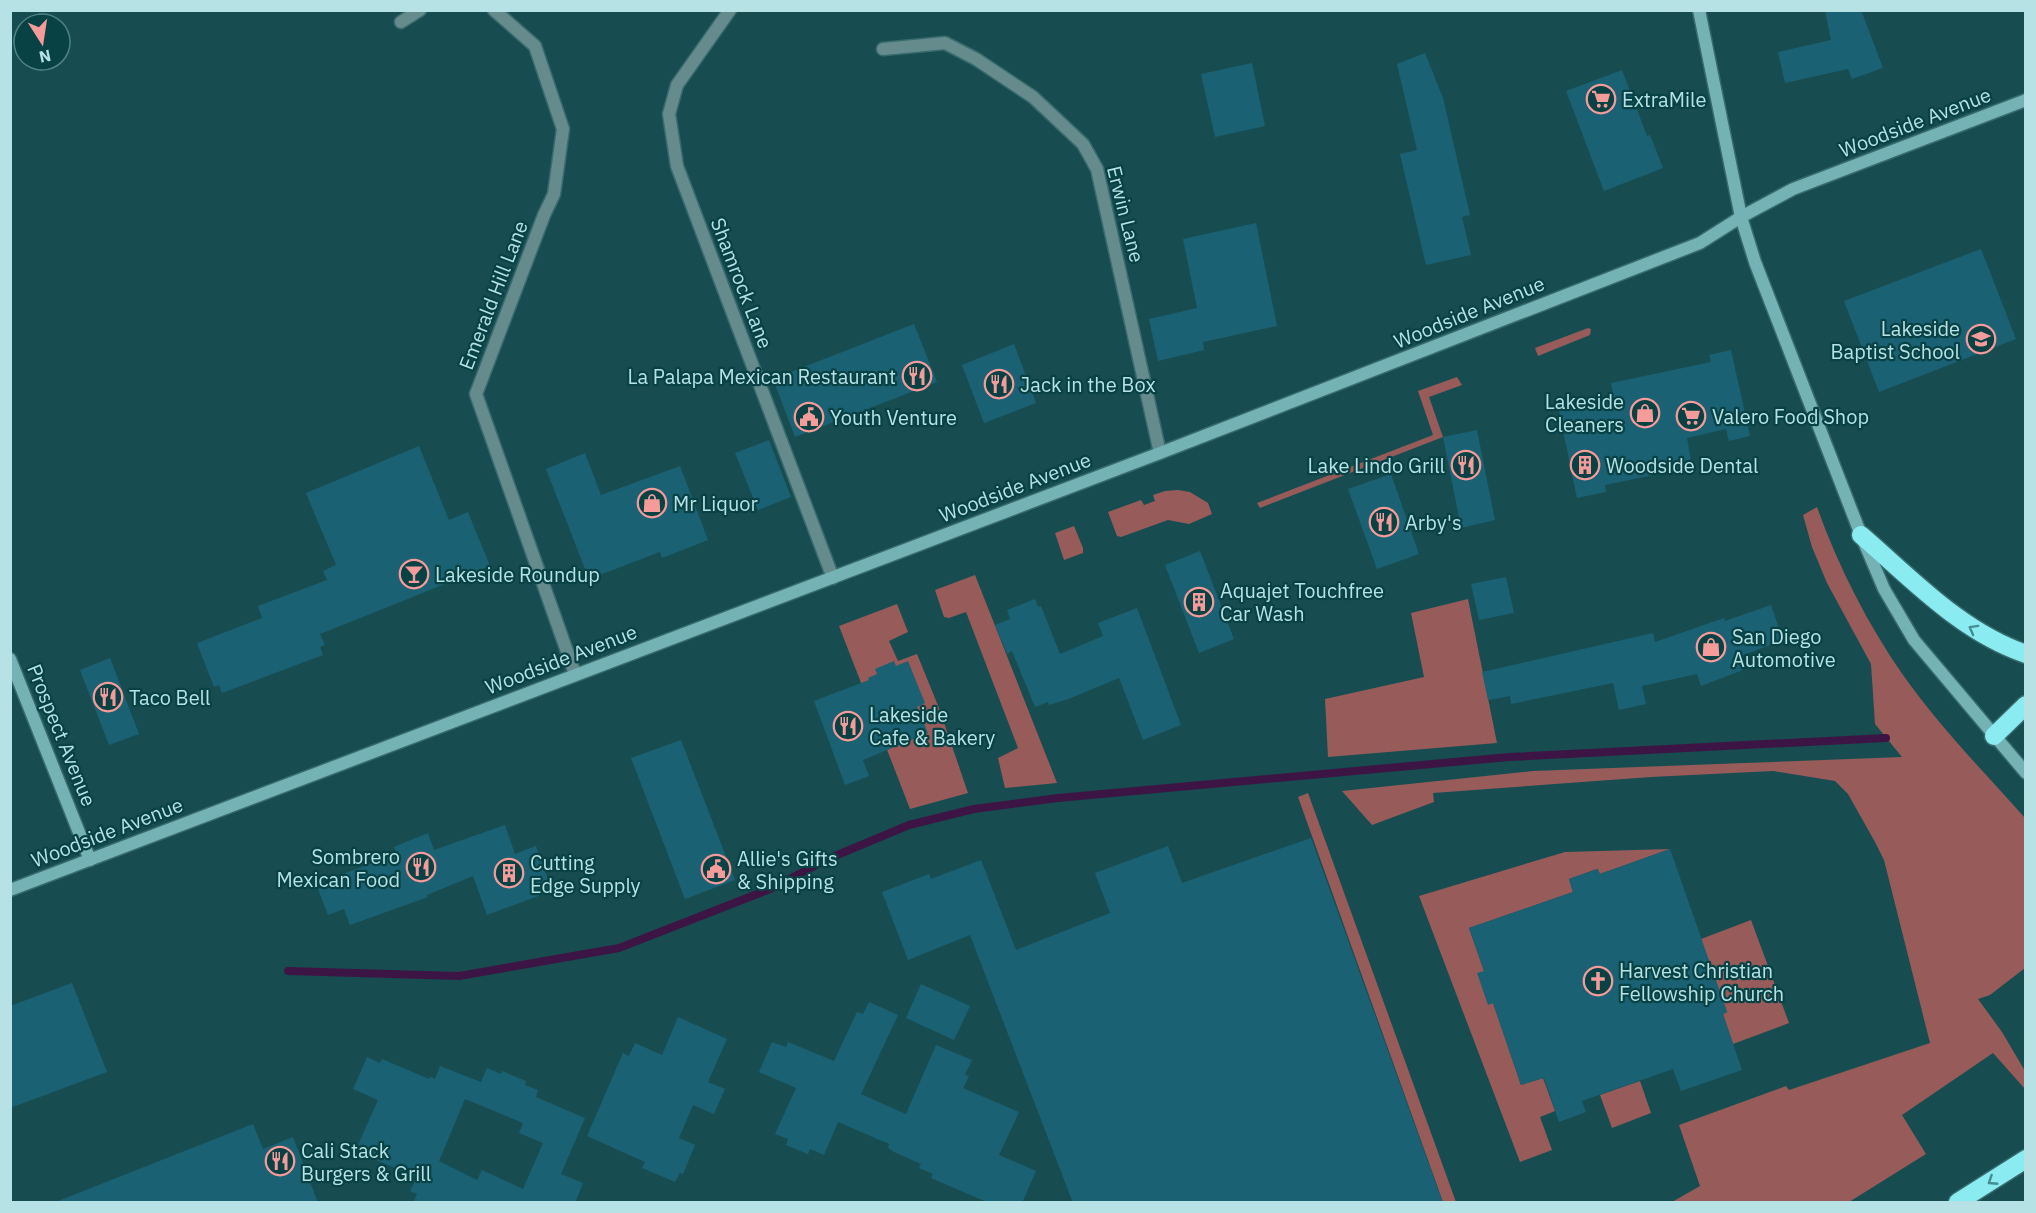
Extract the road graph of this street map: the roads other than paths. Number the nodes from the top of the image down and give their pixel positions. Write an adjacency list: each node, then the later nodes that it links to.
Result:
1 (420, 10): 5 (street)
2 (494, 10): 14 (street, Emerald Hill Lane)
3 (730, 10): 11 (street, Shamrock Lane)
4 (1699, 10): 8 (main road)
5 (401, 22)
6 (883, 49): 9 (street, Erwin Lane)
7 (2025, 100): 8 (main road, Woodside Avenue)
8 (1741, 217): 9 (main road, Woodside Avenue); 10 (main road)
9 (1160, 453): 11 (main road, Woodside Avenue)
10 (1861, 536): 12 (highway, one-way to 10); 16 (main road)
11 (832, 578): 14 (main road, Woodside Avenue)
12 (2025, 654)
13 (10, 659): 18 (main road, Prospect Avenue)
14 (575, 674): 18 (main road, Woodside Avenue)
15 (2025, 705): 16 (highway)
16 (1994, 736): 17 (main road)
17 (2025, 773)
18 (90, 860): 19 (main road, Woodside Avenue)
19 (10, 890)
20 (2025, 1159): 21 (highway, one-way to 21)
21 (1958, 1203)

